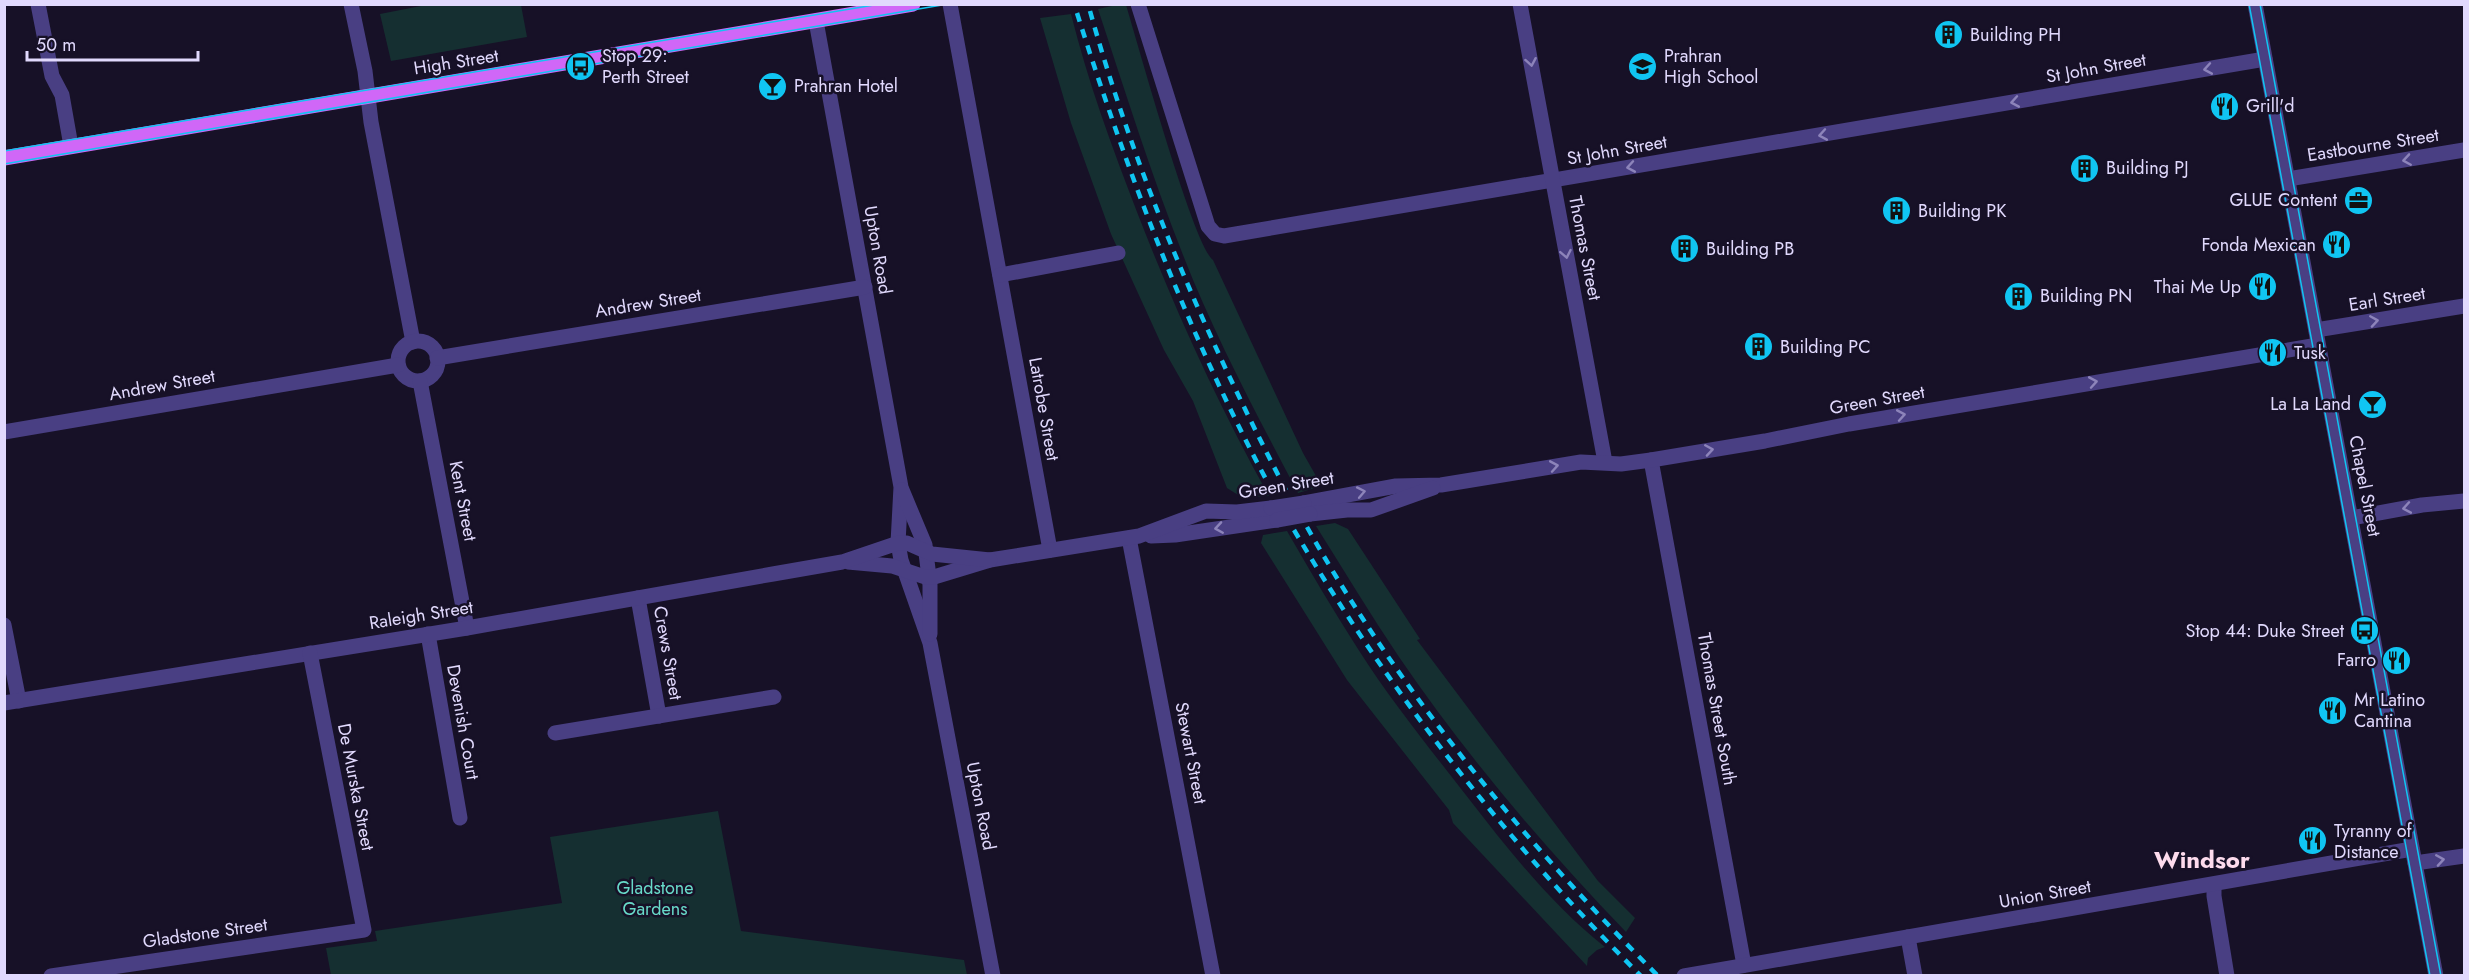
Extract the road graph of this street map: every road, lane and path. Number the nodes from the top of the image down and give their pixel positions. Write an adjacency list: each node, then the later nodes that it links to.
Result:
1 (38, 4): 12 (street)
2 (351, 4): 11 (street)
3 (913, 4): 8 (main road, High Street)
4 (950, 4): 18 (street, Latrobe Street)
5 (1138, 4): 16 (street, St John Street)
6 (1520, 4): 16 (street, Thomas Street, one-way to 16)
7 (2255, 4): 10 (street, Chapel Street)
8 (844, 10): 9 (main road, High Street)
9 (816, 21): 11 (main road, High Street); 19 (street, Upton Road)
10 (2265, 59): 15 (street, Chapel Street); 16 (street, St John Street, one-way to 16)
11 (368, 96): 12 (main road, High Street); 22 (street)
12 (71, 146): 14 (main road, High Street)
13 (2464, 150): 15 (street, Eastbourne Street, one-way to 15)
14 (4, 158)
15 (2288, 179): 21 (street, Chapel Street)
16 (1553, 180): 28 (street, Thomas Street, one-way to 28)
17 (1118, 253): 18 (street)
18 (1000, 275): 34 (street, Latrobe Street)
19 (865, 287): 23 (street, Andrew Street); 29 (street, Upton Road)
20 (2464, 306): 21 (street, Earl Street, one-way to 20)
21 (2317, 337): 27 (street, Green Street, one-way to 21); 31 (street, Chapel Street)
22 (413, 342): 23 (street); 24 (street)
23 (437, 358): 25 (street)
24 (398, 365): 25 (street); 26 (street, Andrew Street)
25 (420, 381): 42 (street, Kent Street)
26 (4, 432)
27 (1651, 460): 28 (street, Green Street); 56 (street, Thomas Street South)
28 (1605, 462): 32 (street, Green Street, one-way to 28, bridge)
29 (901, 487): 33 (street, Upton Road); 35 (street, Upton Road)
30 (2464, 501): 31 (street, one-way to 31)
31 (2351, 518): 51 (street, Chapel Street)
32 (1134, 537): 34 (street, Green Street); 59 (street, Stewart Street)
33 (898, 543): 35 (street); 37 (street, Raleigh Street); 38 (street, Upton Road)
34 (1050, 550): 36 (street, Green Street)
35 (927, 552): 36 (street, Green Street); 39 (street, Upton Road)
36 (990, 560): 39 (street, Green Street)
37 (842, 562): 38 (street, Raleigh Street); 40 (street, Raleigh Street)
38 (903, 569): 39 (street); 44 (street, Upton Road)
39 (930, 578): 44 (street, Upton Road)
40 (638, 598): 42 (street, Raleigh Street); 48 (street, Crews Street)
41 (4, 625): 47 (street)
42 (467, 628): 43 (street, Raleigh Street)
43 (428, 634): 45 (street, Raleigh Street); 50 (street, Devenish Court)
44 (930, 643): 58 (street, Upton Road)
45 (310, 652): 47 (street, Raleigh Street); 54 (street, De Murska Street)
46 (774, 697): 48 (street, Crews Street)
47 (12, 702)
48 (659, 716): 49 (street, Crews Street)
49 (555, 733)
50 (460, 818)
51 (2413, 856): 52 (street, Union Street, one-way to 52); 53 (street, Union Street); 63 (street, Chapel Street)
52 (2464, 856)
53 (2214, 885): 55 (street, Union Street); 62 (street)
54 (364, 930): 57 (street, Gladstone Street)
55 (1908, 937): 56 (street, Union Street); 61 (street)
56 (1744, 965): 60 (street, Union Street)
57 (51, 975)
58 (993, 975)
59 (1213, 975)
60 (1684, 975)
61 (1915, 975)
62 (2228, 975)
63 (2436, 975)

